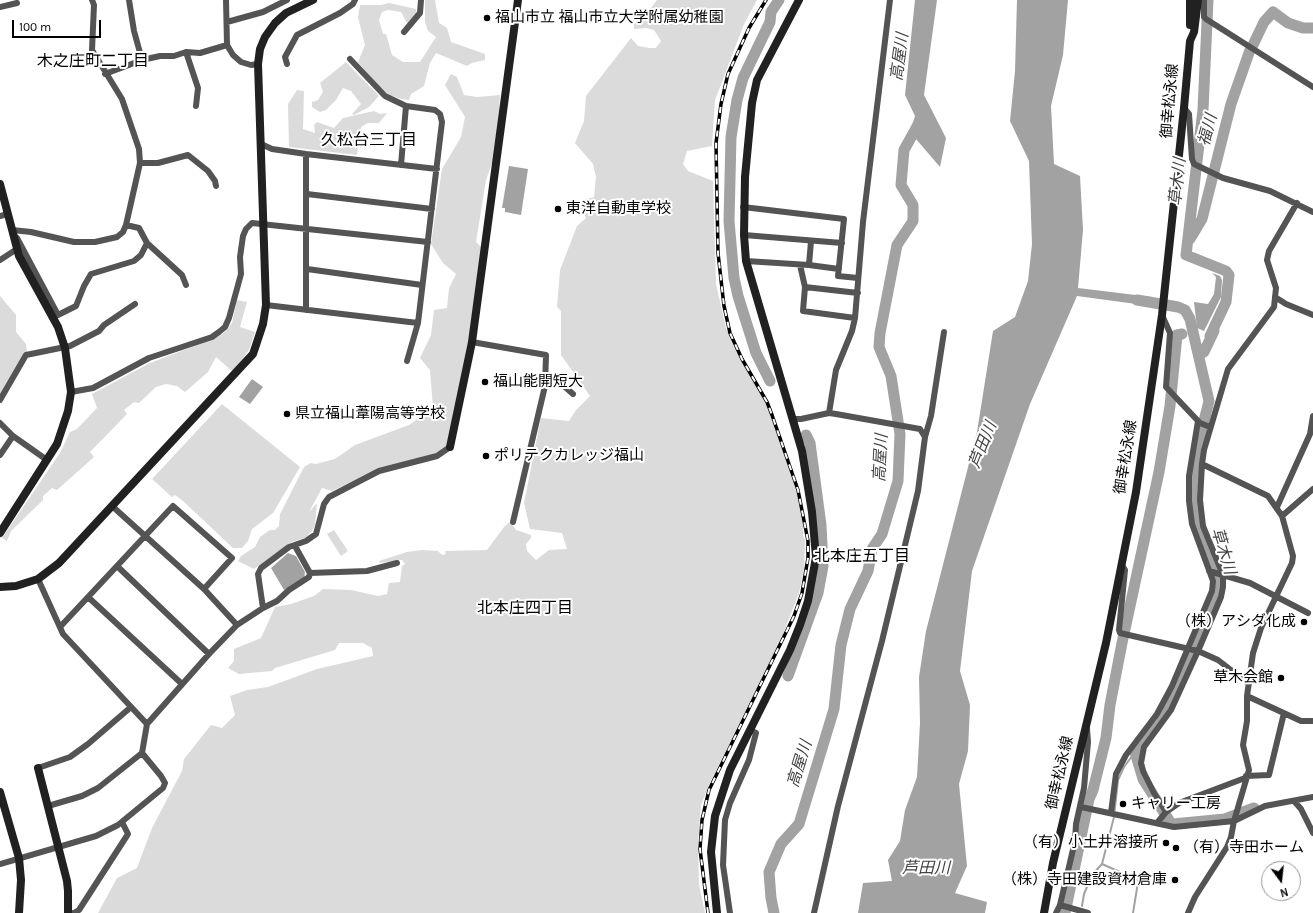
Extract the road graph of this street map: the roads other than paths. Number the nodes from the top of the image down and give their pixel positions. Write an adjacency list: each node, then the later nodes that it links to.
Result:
1 (92, 0): 25 (street)
2 (129, 0): 22 (street)
3 (226, 0): 16 (street)
4 (287, 0): 16 (street)
5 (313, 0): 23 (street)
6 (355, 0): 24 (street)
7 (421, 0): 17 (street)
8 (518, 0): 73 (street)
9 (799, 0): 39 (street)
10 (890, 0): 59 (street)
11 (1190, 0): 18 (street)
12 (1198, 0): 18 (street, 御幸松永線)
13 (1204, 0): 26 (street)
14 (17, 3): 15 (street)
15 (0, 7)
16 (227, 22): 19 (street)
17 (404, 32)
18 (1190, 41): 29 (street, 御幸松永線)
19 (227, 45): 20 (street); 23 (street)
20 (186, 52): 22 (street); 27 (street)
21 (350, 59): 28 (street)
22 (142, 60): 25 (street)
23 (258, 64): 30 (street)
24 (287, 64)
25 (105, 74): 32 (street)
26 (1313, 86)
27 (196, 106)
28 (406, 106): 33 (street); 34 (street)
29 (1184, 108): 38 (street); 68 (street, 御幸松永線)
30 (260, 144): 31 (street); 43 (street)
31 (306, 154): 33 (street); 37 (street)
32 (140, 163): 36 (street); 44 (street)
33 (401, 164): 34 (street)
34 (437, 169): 40 (street)
35 (0, 184): 42 (street)
36 (216, 186)
37 (307, 194): 40 (street); 45 (street)
38 (1297, 203): 41 (street); 64 (street)
39 (743, 207): 47 (street); 51 (street)
40 (432, 209): 49 (street)
41 (1313, 212)
42 (4, 215): 46 (street)
43 (262, 224): 45 (street); 66 (street); 77 (street)
44 (126, 226): 46 (street); 50 (street)
45 (307, 228): 49 (street); 57 (street)
46 (12, 230): 52 (street)
47 (744, 235): 48 (street); 54 (street)
48 (811, 241): 51 (street); 56 (street)
49 (428, 242): 61 (street)
50 (147, 243): 52 (street); 60 (street)
51 (842, 243): 58 (street)
52 (19, 248): 53 (street); 74 (street)
53 (0, 260)
54 (746, 261): 55 (street); 82 (street)
55 (800, 265): 56 (street); 62 (street)
56 (809, 265): 58 (street)
57 (307, 269): 61 (street); 67 (street)
58 (839, 269): 59 (street)
59 (858, 278): 63 (street)
60 (186, 285)
61 (422, 285): 71 (street)
62 (805, 287): 63 (street); 70 (street)
63 (858, 293): 70 (street)
64 (1275, 297): 69 (street); 85 (street)
65 (135, 304): 74 (street)
66 (266, 305): 67 (street); 94 (street)
67 (306, 310): 71 (street)
68 (1162, 315): 83 (street); 102 (street, 御幸松永線)
69 (1313, 315)
70 (855, 318): 80 (street)
71 (418, 323): 75 (street)
72 (944, 332): 87 (street)
73 (472, 342): 76 (street); 88 (street)
74 (65, 348): 77 (street); 79 (street)
75 (407, 360)
76 (546, 378): 78 (street); 97 (street)
77 (71, 392): 90 (street)
78 (573, 394)
79 (0, 400)
80 (832, 414): 82 (street); 87 (street)
81 (1313, 416): 95 (street)
82 (794, 418): 126 (street)
83 (1199, 422): 85 (street); 93 (street)
84 (0, 423): 86 (street)
85 (1208, 427): 91 (street)
86 (13, 436): 89 (street); 90 (street)
87 (925, 437): 149 (street)
88 (450, 447): 100 (street)
89 (0, 455)
90 (47, 460): 98 (street)
91 (1202, 464): 93 (street); 95 (street)
92 (1313, 489): 96 (street)
93 (1194, 500): 104 (street); 106 (street)
94 (112, 506): 99 (street); 107 (street)
95 (1277, 507): 96 (street)
96 (1282, 516): 111 (street)
97 (513, 522)
98 (0, 533)
99 (145, 537): 103 (street); 109 (street); 109 (street)
100 (295, 546): 105 (street); 112 (street)
101 (397, 563): 105 (street)
102 (1121, 564): 116 (street); 125 (street, 御幸松永線)
103 (117, 566): 110 (street); 117 (street)
104 (1211, 571): 106 (street); 116 (street)
105 (310, 573): 112 (street)
106 (1222, 574): 111 (street); 116 (street)
107 (38, 579): 108 (street); 115 (street)
108 (0, 587)
109 (204, 589): 114 (street)
110 (88, 597): 115 (street); 118 (street)
111 (1277, 597): 113 (street); 119 (street)
112 (263, 608): 114 (street)
113 (1308, 613)
114 (238, 625): 117 (street)
115 (60, 627): 121 (street)
116 (1192, 649): 119 (street); 135 (street); 136 (street)
117 (210, 654): 118 (street)
118 (182, 684): 124 (street)
119 (1249, 684): 120 (street)
120 (1247, 696): 122 (street); 129 (street)
121 (131, 707): 124 (street); 128 (street)
122 (1284, 713): 123 (street); 129 (street)
123 (1313, 722)
124 (147, 724): 127 (street)
125 (1086, 724): 134 (street); 150 (street, 御幸松永線)
126 (750, 730): 147 (street); 148 (street)
127 (142, 753): 133 (street); 138 (street)
128 (38, 768): 133 (street)
129 (1246, 777): 135 (street); 137 (street)
130 (0, 792): 142 (street)
131 (1313, 797): 132 (street)
132 (1294, 801): 137 (street); 140 (street)
133 (48, 806): 141 (street)
134 (1085, 808): 136 (street); 144 (street)
135 (1165, 813): 139 (street)
136 (1113, 814): 139 (street)
137 (1235, 818): 139 (street); 153 (street)
138 (122, 822): 141 (street); 146 (street)
139 (1157, 823)
140 (1313, 833)
141 (58, 847): 142 (street); 146 (street)
142 (19, 858): 143 (street); 145 (street)
143 (0, 864)
144 (1062, 905): 151 (street); 152 (street)
145 (19, 913)
146 (68, 913)
147 (717, 913)
148 (730, 913)
149 (814, 913)
150 (1044, 913)
151 (1056, 913)
152 (1088, 913)
153 (1188, 913)

